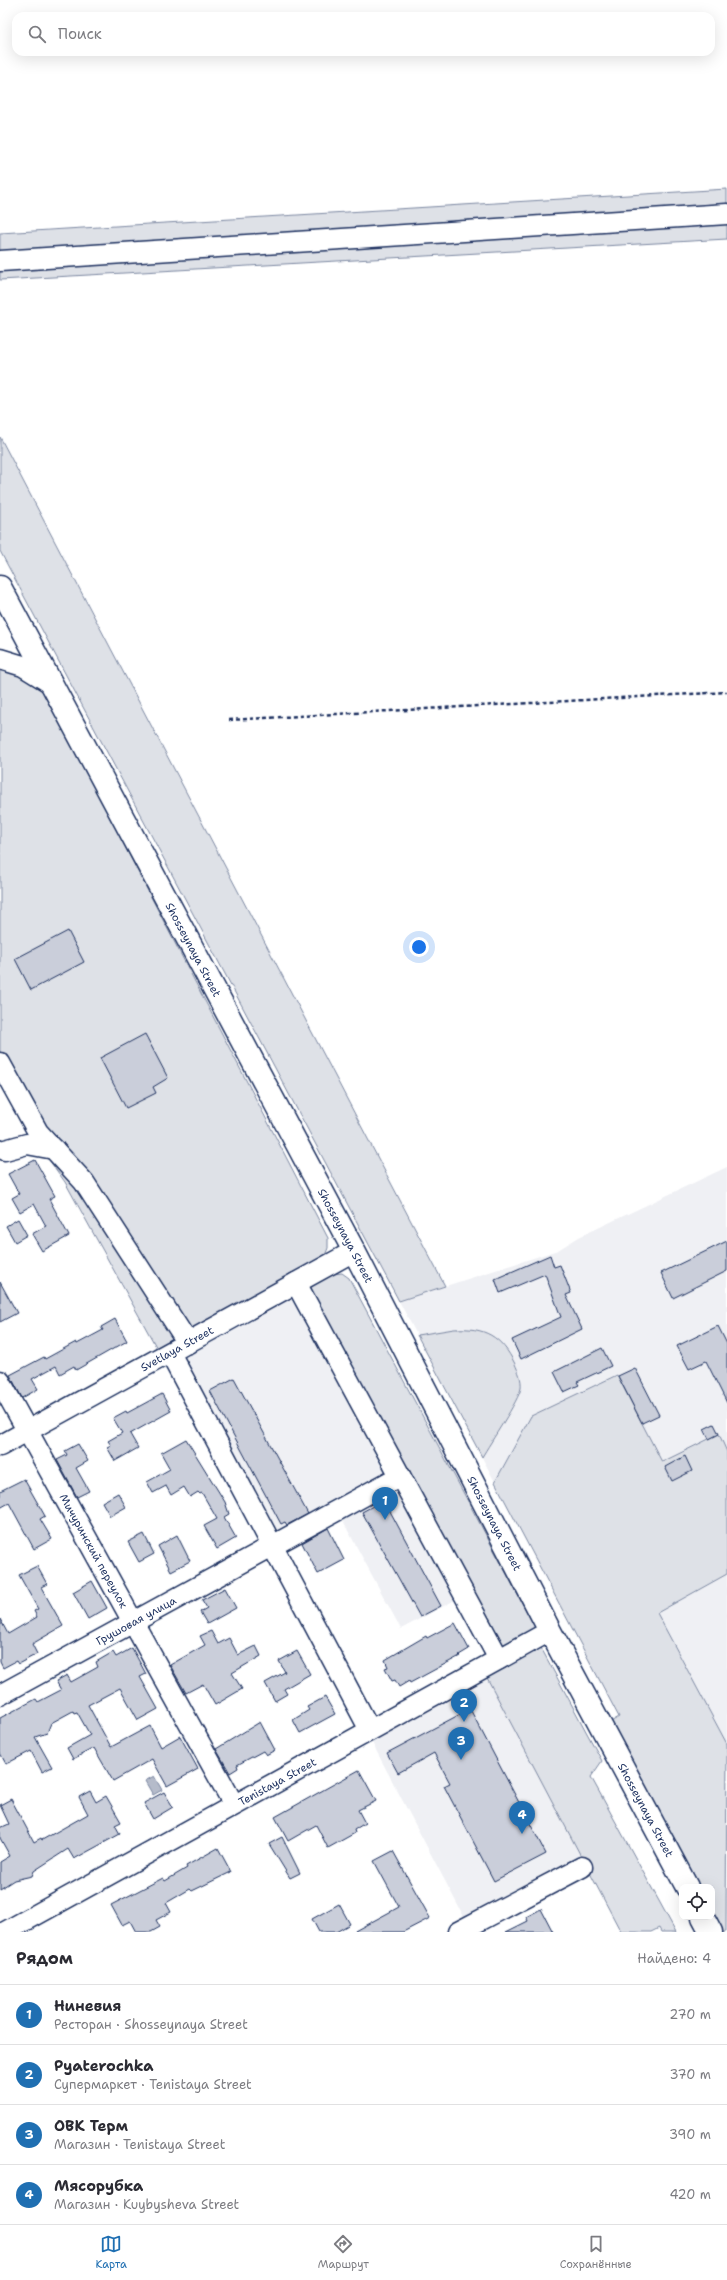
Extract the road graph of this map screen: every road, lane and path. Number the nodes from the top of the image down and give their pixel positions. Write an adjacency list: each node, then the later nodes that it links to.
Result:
1 (727, 214): 2 (street)
2 (0, 260)
3 (0, 587): 5 (main road, Shosseynaya Street)
4 (0, 660): 5 (street)
5 (52, 684): 12 (main road, Shosseynaya Street)
6 (727, 692): 7 (path)
7 (229, 720)
8 (0, 1064): 9 (street)
9 (38, 1132): 10 (street); 11 (street)
10 (54, 1149): 11 (street); 14 (street)
11 (2, 1151)
12 (354, 1251): 13 (street, Svetlaya Street); 22 (main road, Shosseynaya Street)
13 (296, 1283): 14 (street, Svetlaya Street); 19 (street)
14 (188, 1343): 15 (street, Svetlaya Street)
15 (170, 1353): 17 (street, Svetlaya Street); 20 (street)
16 (0, 1381): 17 (street, Мичуринский переулок)
17 (28, 1431): 18 (street, Svetlaya Street); 21 (street, Мичуринский переулок)
18 (0, 1446)
19 (400, 1476): 20 (street, Грушовая улица); 23 (street)
20 (272, 1545): 21 (street, Грушовая улица); 25 (street)
21 (133, 1621): 24 (street, Грушовая улица); 26 (street, Мичуринский переулок)
22 (550, 1631): 23 (street, Tenistaya Street); 28 (main road, Shosseynaya Street)
23 (499, 1659): 25 (street, Tenistaya Street)
24 (0, 1695)
25 (370, 1730): 26 (street, Tenistaya Street)
26 (234, 1805): 30 (street, Tenistaya Street)
27 (582, 1867): 31 (street)
28 (684, 1884)
29 (705, 1920): 32 (main road)
30 (5, 1932)
31 (458, 1932)
32 (711, 1932)

